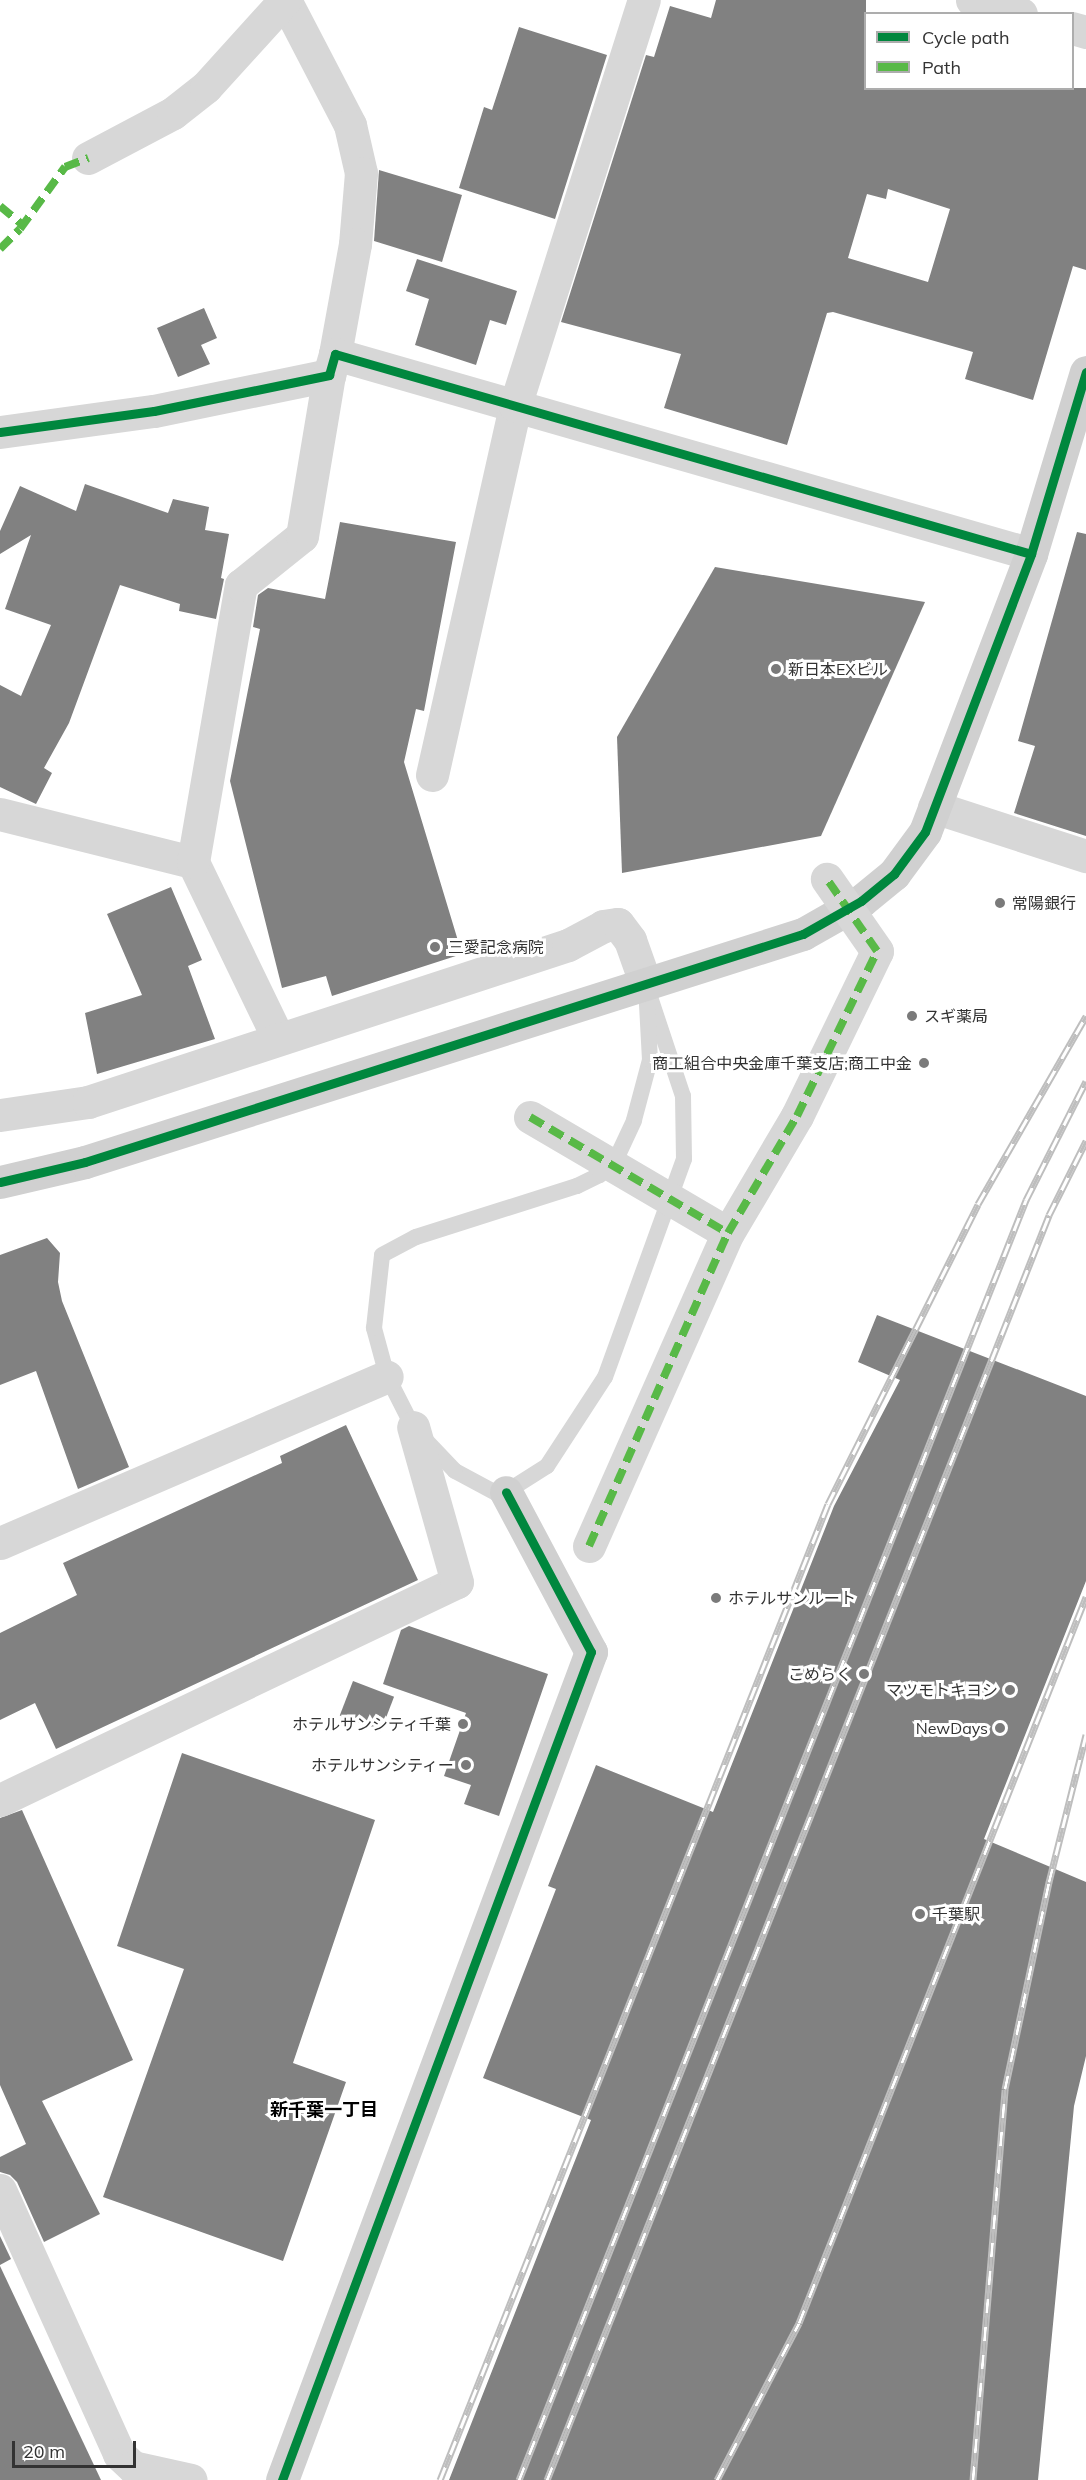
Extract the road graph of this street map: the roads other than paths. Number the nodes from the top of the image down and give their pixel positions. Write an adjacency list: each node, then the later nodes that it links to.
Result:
1 (285, 0): 5 (street); 6 (street)
2 (644, 0): 8 (street)
3 (972, 0): 4 (street)
4 (1014, 12)
5 (88, 158)
6 (332, 364): 8 (street); 9 (street); 15 (street)
7 (1086, 372): 10 (street)
8 (515, 406): 10 (street); 11 (street)
9 (0, 432)
10 (1031, 554): 12 (street)
11 (432, 775)
12 (934, 807): 14 (street); 17 (street)
13 (0, 814): 15 (street)
14 (1086, 856)
15 (193, 862): 18 (street)
16 (827, 879): 22 (street, bridge)
17 (646, 985): 18 (street); 21 (street); 23 (lane); 25 (lane)
18 (278, 1038): 19 (street)
19 (0, 1115)
20 (530, 1118): 22 (street, bridge)
21 (0, 1182)
22 (728, 1233): 27 (street)
23 (387, 1376): 24 (lane); 26 (street)
24 (413, 1427): 25 (lane); 28 (street)
25 (506, 1492): 31 (street)
26 (0, 1543)
27 (589, 1546)
28 (0, 1800)
29 (0, 2190): 30 (street)
30 (191, 2480)
31 (282, 2480)

